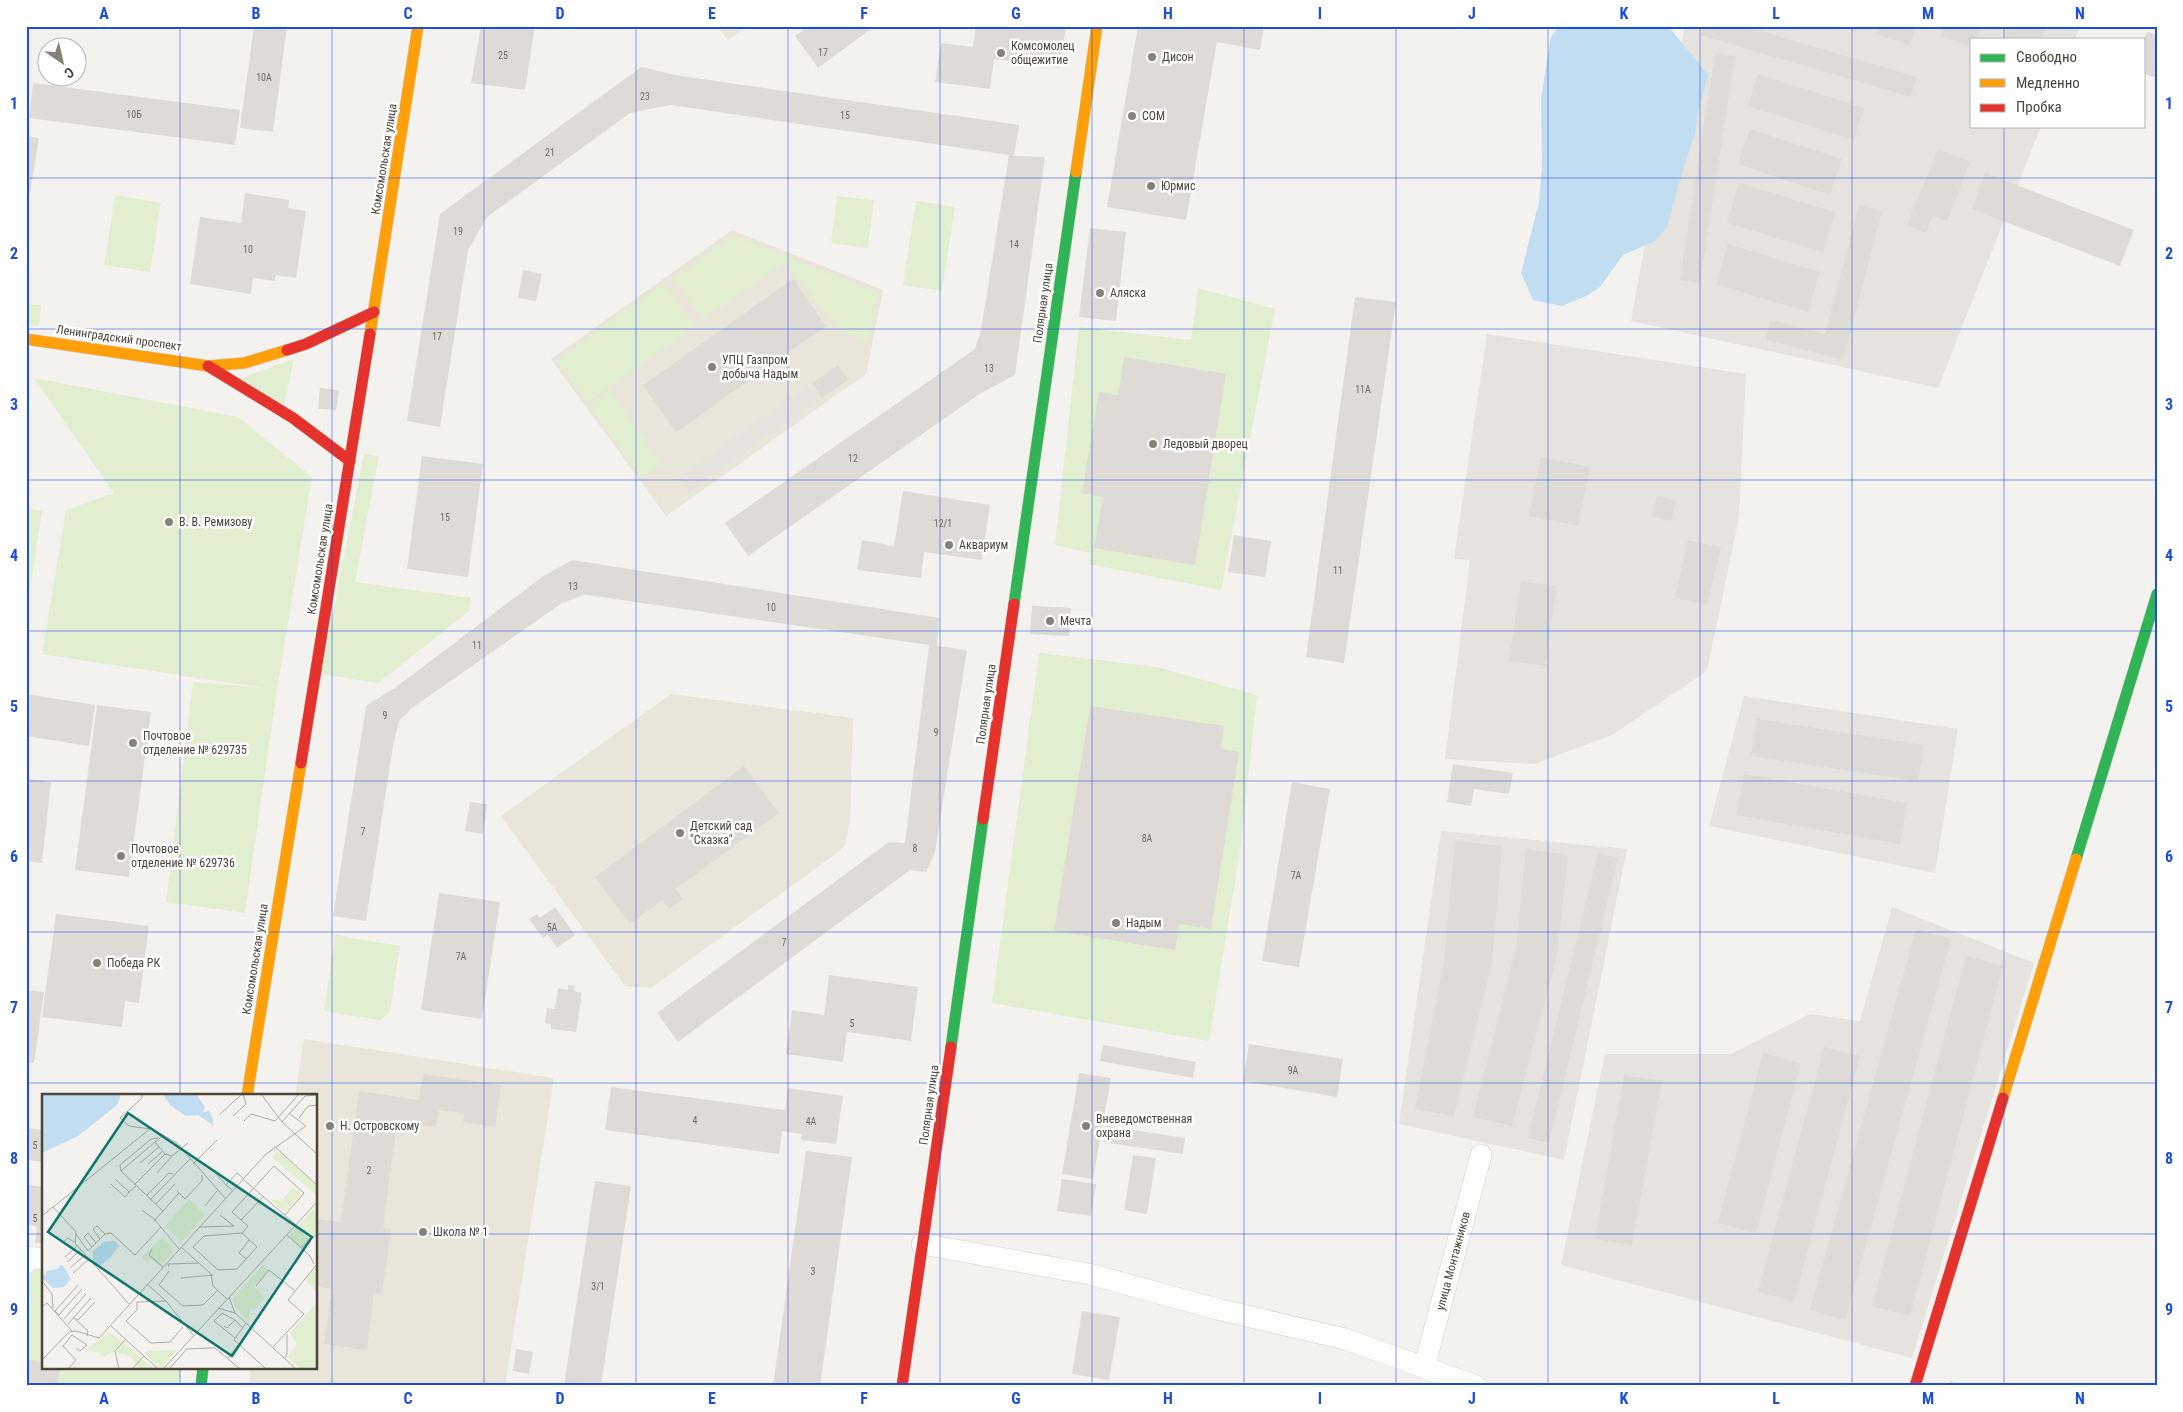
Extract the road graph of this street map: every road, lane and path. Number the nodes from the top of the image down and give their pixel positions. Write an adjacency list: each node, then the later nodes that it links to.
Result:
1 (418, 26): 3 (street, Комсомольская улица)
2 (1097, 26): 10 (street, Полярная улица)
3 (374, 312): 5 (street); 6 (street, Комсомольская улица)
4 (26, 339): 5 (street, Ленинградский проспект)
5 (208, 366): 6 (street)
6 (350, 461): 8 (street, Комсомольская улица)
7 (2157, 594): 18 (street)
8 (246, 1094)
9 (1481, 1155): 13 (street, улица Монтажников)
10 (922, 1244): 13 (street); 16 (street, Полярная улица)
11 (42, 1259): 12 (street)
12 (26, 1263)
13 (1424, 1368): 17 (street)
14 (203, 1370): 15 (street)
15 (201, 1386)
16 (902, 1386)
17 (1476, 1386)
18 (1915, 1386)

